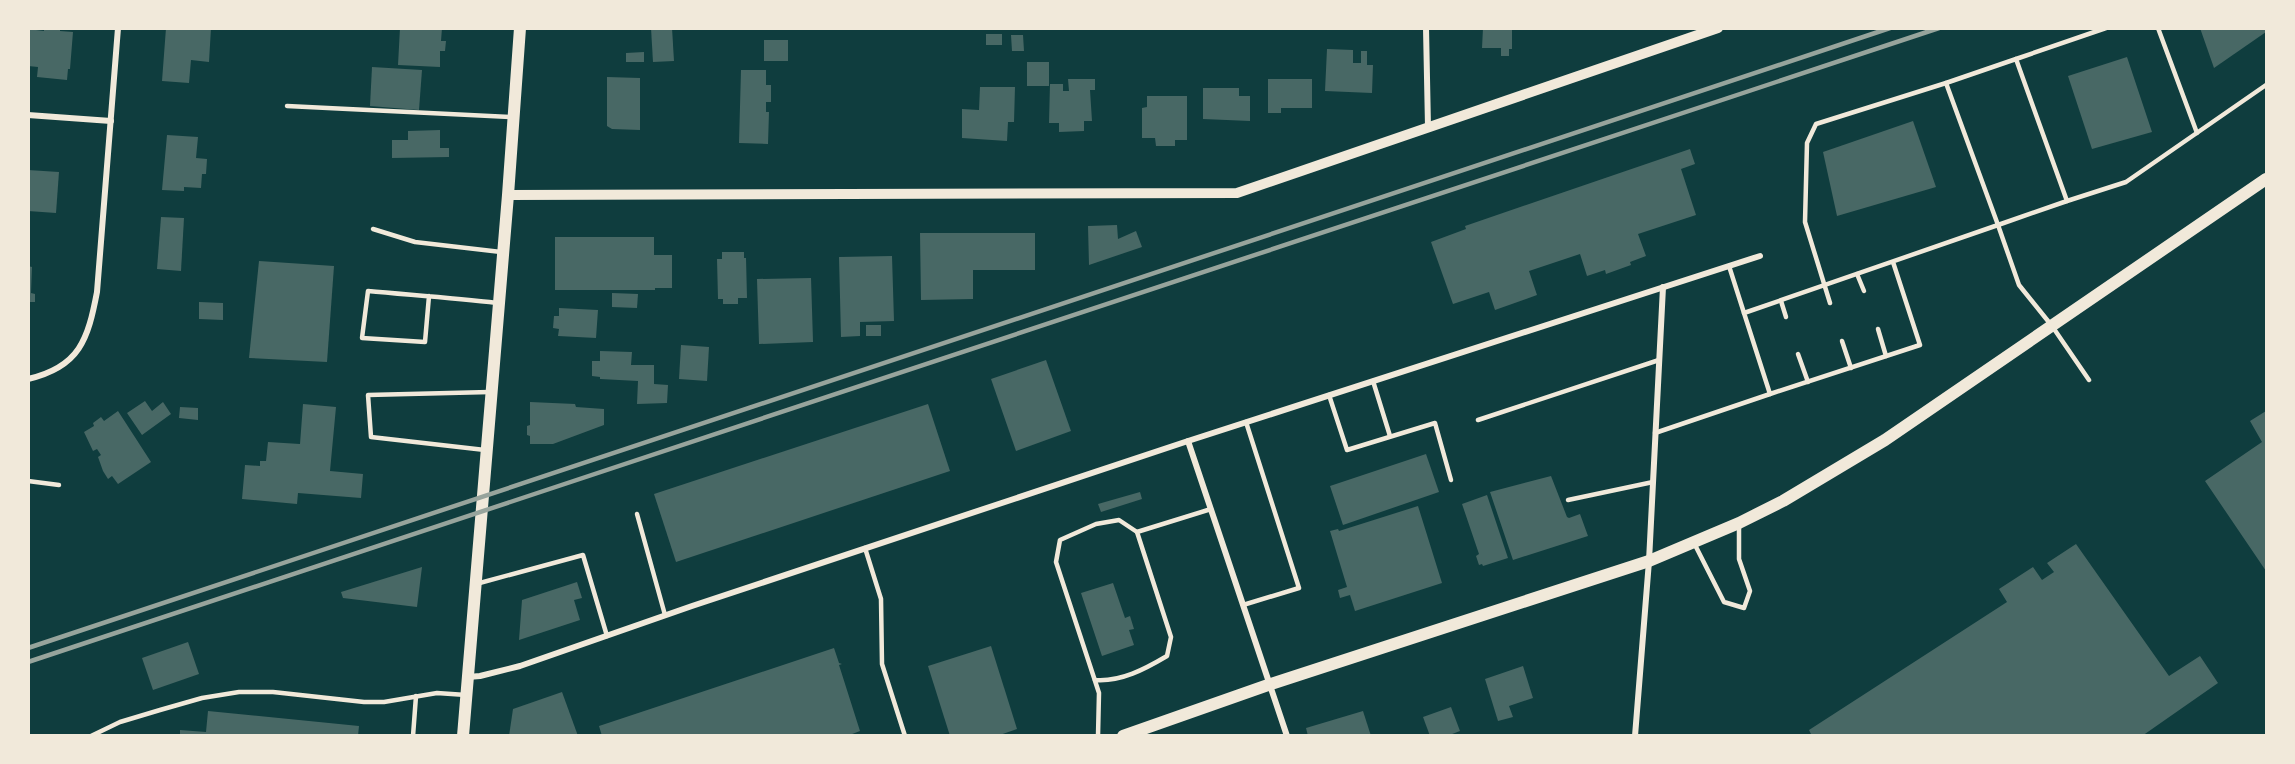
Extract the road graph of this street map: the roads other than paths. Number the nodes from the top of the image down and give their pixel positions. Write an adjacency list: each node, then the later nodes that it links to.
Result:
1 (118, 28): 13 (street)
2 (520, 28): 12 (main road)
3 (1426, 28): 14 (street)
4 (1718, 28): 14 (street)
5 (2106, 28): 7 (lane)
6 (2158, 28): 15 (lane)
7 (2016, 59): 8 (lane); 18 (lane)
8 (1946, 83): 19 (lane); 26 (lane)
9 (2266, 85): 15 (lane)
10 (287, 106): 12 (lane)
11 (28, 115): 13 (street)
12 (514, 117): 17 (main road)
13 (111, 121): 42 (street)
14 (1428, 127): 17 (street)
15 (2197, 133): 18 (lane)
16 (2266, 179): 35 (main road)
17 (508, 195): 21 (main road)
18 (2067, 201): 19 (lane)
19 (1998, 225): 23 (lane); 35 (lane)
20 (373, 229): 21 (lane)
21 (504, 252): 31 (main road)
22 (1760, 256): 24 (street)
23 (1893, 262): 25 (lane); 39 (lane)
24 (1729, 266): 27 (street); 33 (lane)
25 (1857, 274): 26 (lane); 28 (lane)
26 (1824, 285): 30 (lane); 32 (lane)
27 (1663, 287): 40 (street); 44 (street)
28 (1864, 291)
29 (429, 296): 29 (lane); 31 (lane)
30 (1781, 301): 33 (lane); 34 (lane)
31 (500, 303): 46 (main road)
32 (1830, 303)
33 (1744, 314): 47 (lane)
34 (1786, 316)
35 (2052, 326): 43 (lane); 62 (main road)
36 (1878, 329): 39 (lane)
37 (1842, 341): 41 (lane)
38 (1798, 354): 45 (lane)
39 (1886, 356): 41 (lane)
40 (1659, 360): 49 (lane); 51 (street)
41 (1851, 368): 45 (lane)
42 (28, 379)
43 (2089, 380)
44 (1373, 381): 48 (street); 52 (lane)
45 (1808, 382): 47 (lane)
46 (492, 392): 54 (main road); 54 (lane)
47 (1770, 394): 51 (lane)
48 (1329, 395): 50 (street); 52 (lane)
49 (1478, 420)
50 (1246, 422): 53 (street); 68 (lane)
51 (1655, 433): 57 (street)
52 (1390, 436): 55 (lane)
53 (1188, 441): 60 (street); 65 (street)
54 (488, 450): 67 (main road)
55 (1451, 480)
56 (28, 481): 58 (lane)
57 (1653, 482): 59 (lane); 66 (street)
58 (59, 484)
59 (1568, 500)
60 (1211, 509): 63 (lane); 68 (street)
61 (637, 514): 69 (lane)
62 (1739, 523): 64 (main road); 64 (lane)
63 (1137, 532): 72 (lane); 72 (lane)
64 (1694, 543): 66 (main road)
65 (864, 548): 69 (street); 79 (lane)
66 (1648, 561): 73 (main road); 83 (street)
67 (476, 584): 70 (lane); 71 (main road)
68 (1244, 605): 73 (street)
69 (665, 615): 70 (street)
70 (607, 636): 71 (street)
71 (467, 677): 74 (main road)
72 (1095, 680): 80 (lane)
73 (1270, 684): 81 (main road); 82 (street)
74 (466, 695): 75 (lane); 78 (main road)
75 (416, 696): 76 (lane); 77 (lane)
76 (90, 735)
77 (413, 735)
78 (463, 735)
79 (905, 735)
80 (1098, 735)
81 (1123, 735)
82 (1287, 735)
83 (1635, 735)

